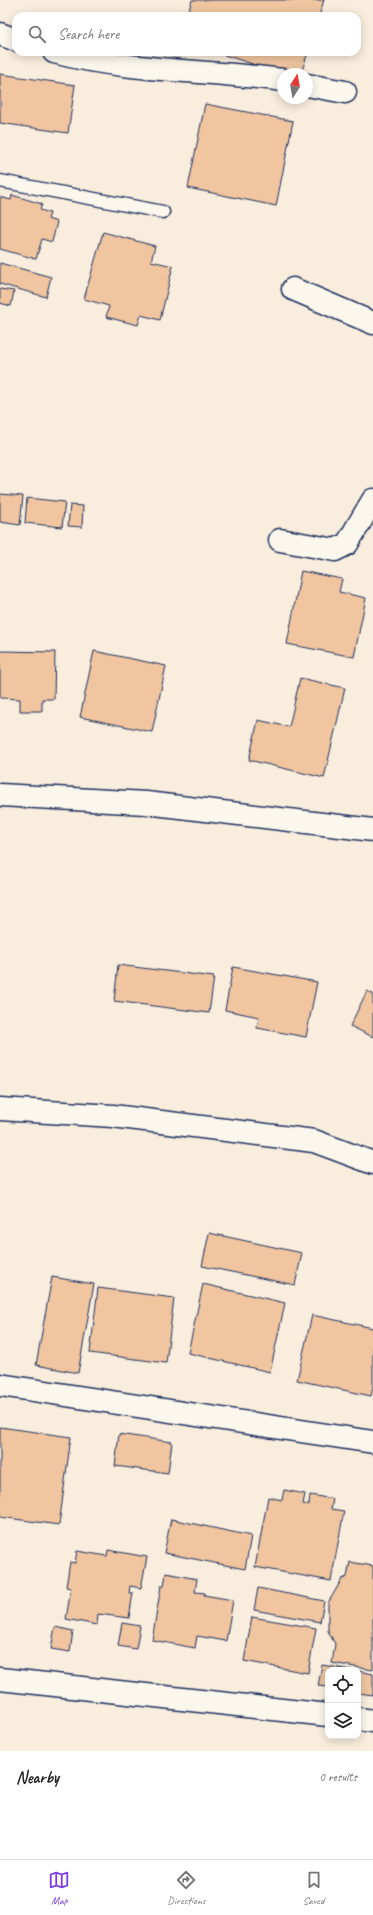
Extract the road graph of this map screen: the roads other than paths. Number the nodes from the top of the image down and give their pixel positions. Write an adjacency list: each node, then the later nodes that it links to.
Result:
1 (0, 34): 2 (street)
2 (12, 38)
3 (69, 56): 4 (street)
4 (277, 79)
5 (313, 86): 6 (street)
6 (345, 92)
7 (0, 181): 8 (lane)
8 (163, 212)
9 (293, 288): 10 (street)
10 (373, 323)
11 (373, 500): 12 (street)
12 (280, 540)
13 (0, 795): 14 (street)
14 (373, 830)
15 (0, 1109): 16 (street)
16 (373, 1163)
17 (0, 1385): 18 (street)
18 (373, 1442)
19 (0, 1679): 20 (street)
20 (325, 1715)
21 (361, 1719): 22 (street)
22 (373, 1721)

